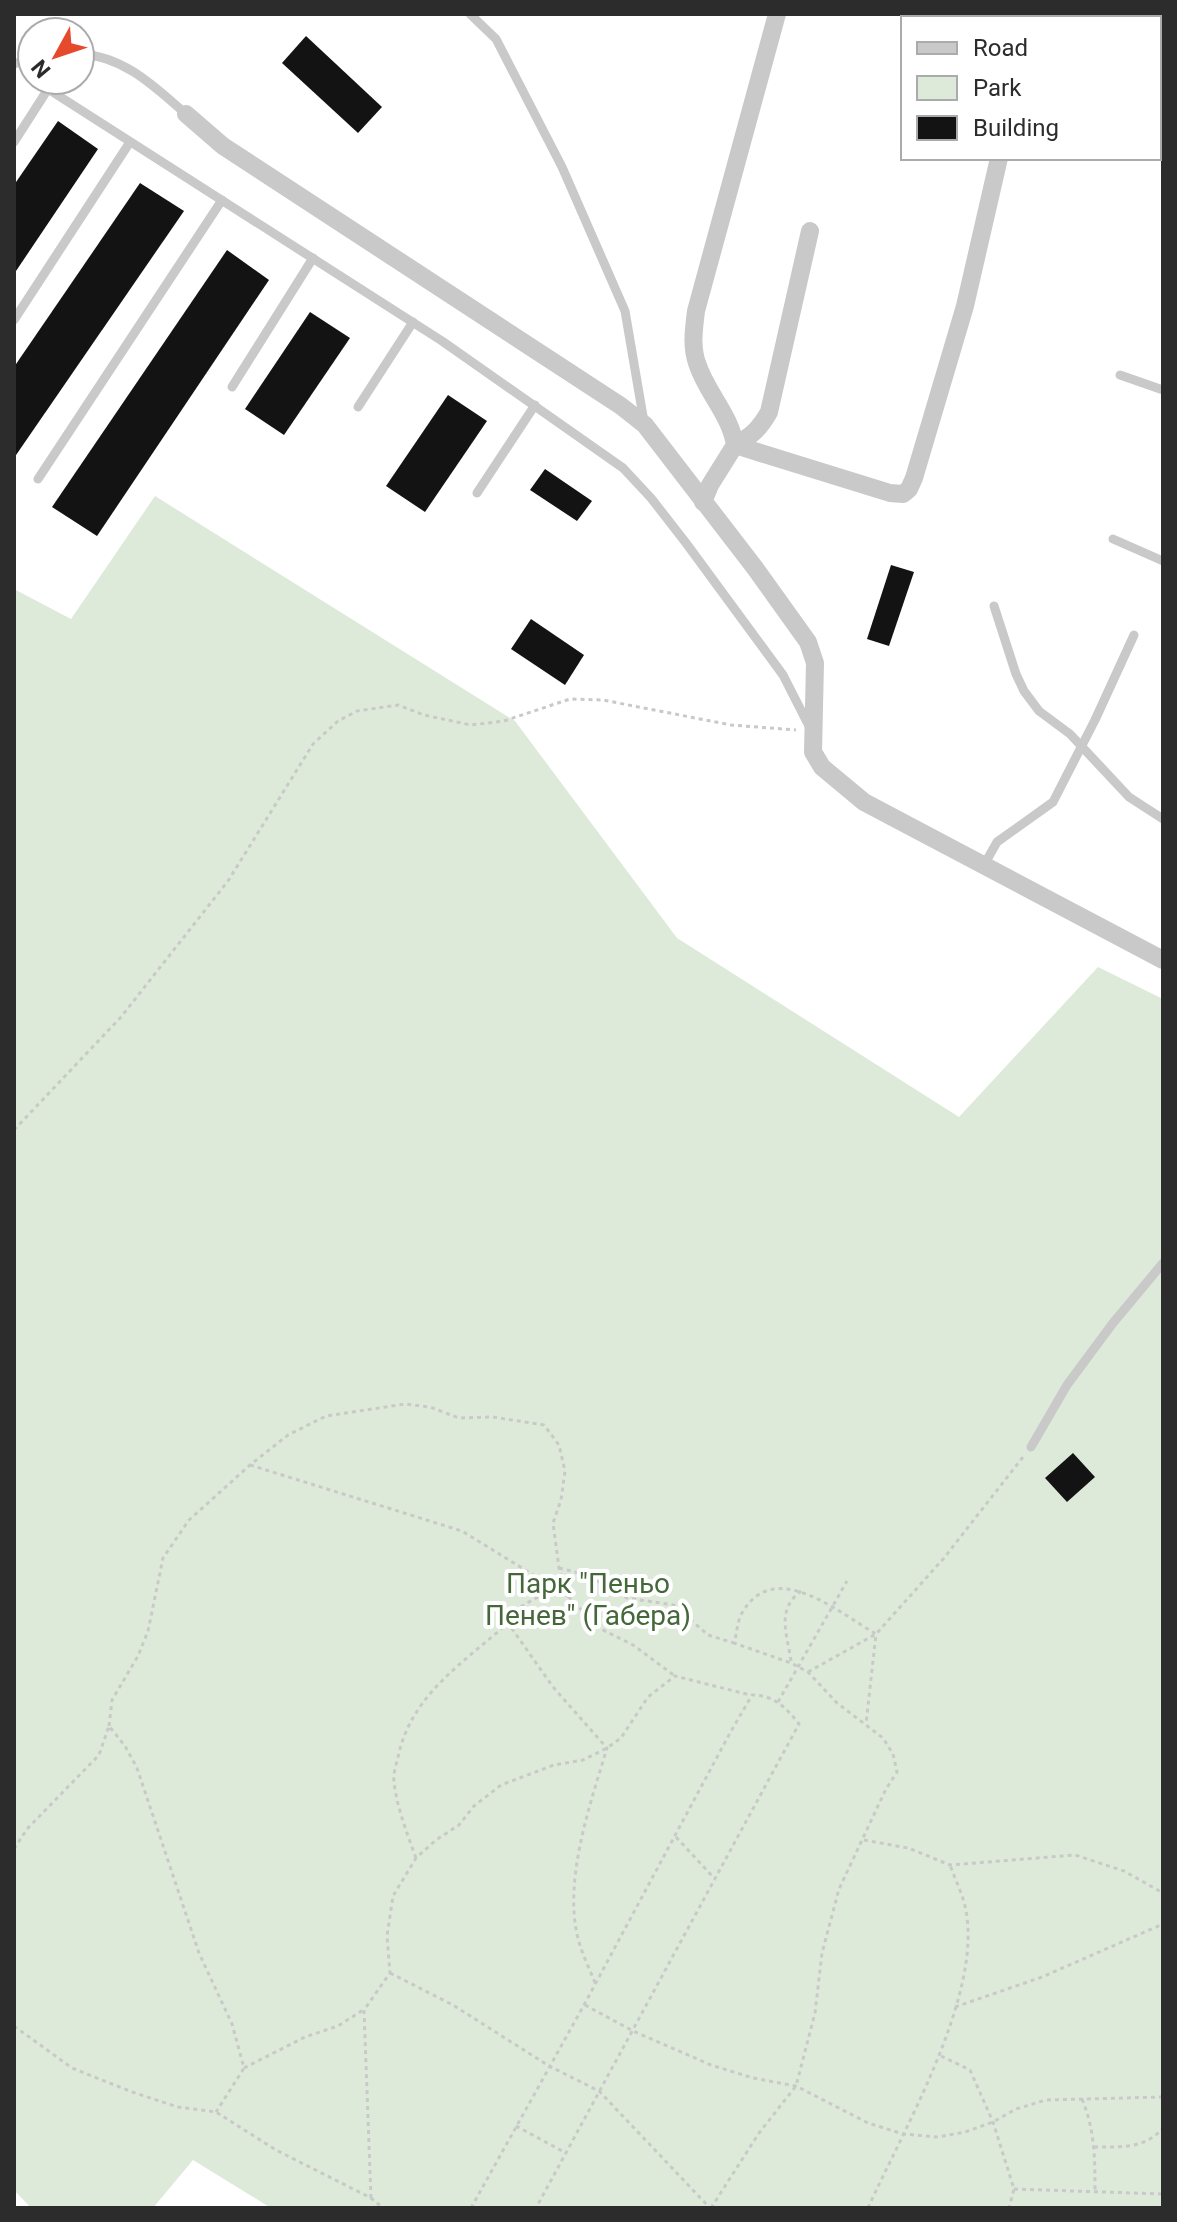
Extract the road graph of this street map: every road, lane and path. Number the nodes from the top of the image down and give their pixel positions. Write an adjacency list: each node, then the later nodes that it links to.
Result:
1 (470, 14): 18 (lane)
2 (777, 14): 19 (street)
3 (96, 58): 4 (lane)
4 (186, 114): 18 (street)
5 (14, 142): 6 (lane)
6 (130, 142): 8 (lane); 11 (lane)
7 (999, 160): 19 (street)
8 (222, 200): 10 (lane); 20 (lane)
9 (810, 231): 19 (street)
10 (313, 258): 12 (lane); 14 (lane)
11 (14, 320)
12 (413, 322): 16 (lane); 17 (lane)
13 (1120, 375): 15 (lane)
14 (232, 387)
15 (1163, 390)
16 (535, 405): 21 (lane); 27 (lane)
17 (358, 407)
18 (645, 425): 22 (street)
19 (735, 445): 22 (street)
20 (38, 479)
21 (477, 493)
22 (703, 502): 27 (street)
23 (1113, 539): 24 (lane)
24 (1163, 561)
25 (994, 606): 28 (lane)
26 (1134, 635): 28 (lane)
27 (812, 732): 30 (street); 32 (path)
28 (1081, 746): 29 (lane); 30 (lane)
29 (1163, 819)
30 (984, 865): 31 (street)
31 (1163, 960)
32 (14, 1130)
33 (1163, 1263): 34 (lane)
34 (1031, 1447): 43 (path)
35 (250, 1465): 36 (path); 38 (path); 52 (path)
36 (559, 1568): 40 (path); 44 (path)
37 (847, 1581): 41 (path)
38 (552, 1589): 40 (path); 42 (path)
39 (801, 1591): 41 (path); 44 (path); 45 (path)
40 (569, 1597): 48 (path)
41 (831, 1608): 43 (path); 46 (path)
42 (508, 1623): 53 (path); 57 (path)
43 (876, 1634): 47 (path); 51 (path)
44 (734, 1643): 45 (path)
45 (791, 1663): 46 (path)
46 (799, 1667): 47 (path); 50 (path)
47 (808, 1672): 51 (path)
48 (675, 1676): 49 (path); 53 (path)
49 (752, 1695): 50 (path); 54 (path)
50 (778, 1702): 59 (path)
51 (866, 1724): 55 (path)
52 (109, 1726): 56 (path); 71 (path)
53 (607, 1748): 57 (path); 63 (path)
54 (675, 1836): 59 (path); 63 (path)
55 (864, 1840): 58 (path); 72 (path)
56 (14, 1849)
57 (416, 1858): 62 (path)
58 (950, 1865): 60 (path); 65 (path)
59 (714, 1878): 68 (path)
60 (1163, 1893)
61 (1163, 1924): 65 (path)
62 (390, 1973): 66 (path); 70 (path)
63 (595, 1983): 64 (path)
64 (584, 2005): 68 (path); 70 (path)
65 (955, 2007): 69 (path)
66 (364, 2010): 71 (path); 86 (path)
67 (14, 2026): 76 (path)
68 (633, 2031): 72 (path); 73 (path)
69 (941, 2056): 77 (path); 80 (path)
70 (549, 2066): 73 (path); 78 (path)
71 (244, 2068): 76 (path)
72 (796, 2086): 80 (path); 90 (path)
73 (599, 2091): 82 (path); 90 (path)
74 (1163, 2097): 75 (path)
75 (1082, 2099): 77 (path); 81 (path)
76 (216, 2112): 86 (path)
77 (993, 2122): 80 (path); 83 (path)
78 (516, 2126): 82 (path); 88 (path)
79 (1163, 2128): 81 (path)
80 (903, 2134): 91 (path)
81 (1094, 2147): 84 (path)
82 (566, 2153): 89 (path)
83 (1014, 2189): 84 (path); 92 (path)
84 (1095, 2192): 85 (path)
85 (1163, 2194)
86 (371, 2198): 87 (path)
87 (383, 2208)
88 (471, 2208)
89 (536, 2208)
90 (710, 2208)
91 (868, 2208)
92 (1009, 2208)

